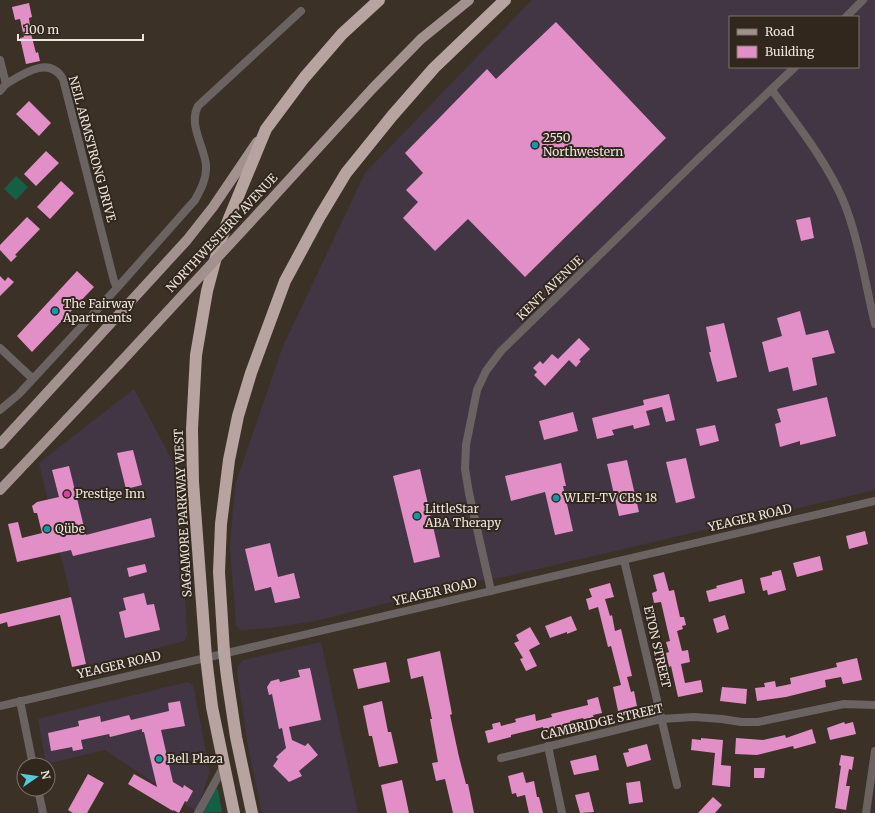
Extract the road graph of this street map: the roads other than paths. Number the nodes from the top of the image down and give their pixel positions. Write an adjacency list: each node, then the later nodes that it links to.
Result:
1 (380, 0): 11 (highway, SAGAMORE PARKWAY WEST)
2 (469, 0): 18 (main road, NORTHWESTERN AVENUE, bridge)
3 (505, 0): 22 (highway)
4 (863, 0): 6 (street)
5 (301, 11): 12 (street)
6 (847, 16)
7 (0, 60): 9 (street)
8 (795, 68): 10 (street, KENT AVENUE)
9 (3, 87): 12 (street, NEIL ARMSTRONG DRIVE)
10 (772, 90): 13 (street); 21 (street, KENT AVENUE)
11 (266, 129): 17 (main road, NORTHWESTERN AVENUE); 23 (highway, SAGAMORE PARKWAY WEST)
12 (117, 288): 15 (street)
13 (875, 324)
14 (0, 348): 15 (street)
15 (33, 379): 16 (street)
16 (0, 410)
17 (0, 444)
18 (0, 490)
19 (875, 501): 20 (street, YEAGER ROAD)
20 (624, 560): 21 (street, YEAGER ROAD); 27 (street, ETON STREET)
21 (491, 591): 22 (street, YEAGER ROAD)
22 (224, 652): 23 (street, YEAGER ROAD); 38 (highway)
23 (206, 657): 24 (street, YEAGER ROAD); 32 (highway, SAGAMORE PARKWAY WEST)
24 (20, 701): 26 (street, YEAGER ROAD); 30 (street)
25 (875, 705): 27 (street, CAMBRIDGE STREET)
26 (0, 706)
27 (661, 719): 28 (street, CAMBRIDGE STREET); 33 (street, ETON STREET)
28 (548, 746): 31 (street, CAMBRIDGE STREET); 39 (street)
29 (875, 751): 40 (street)
30 (31, 757)
31 (501, 758)
32 (224, 766): 36 (street); 37 (highway, SAGAMORE PARKWAY WEST)
33 (677, 785)
34 (40, 797): 35 (street)
35 (43, 813)
36 (198, 813)
37 (234, 813)
38 (252, 813)
39 (562, 813)
40 (866, 813)

